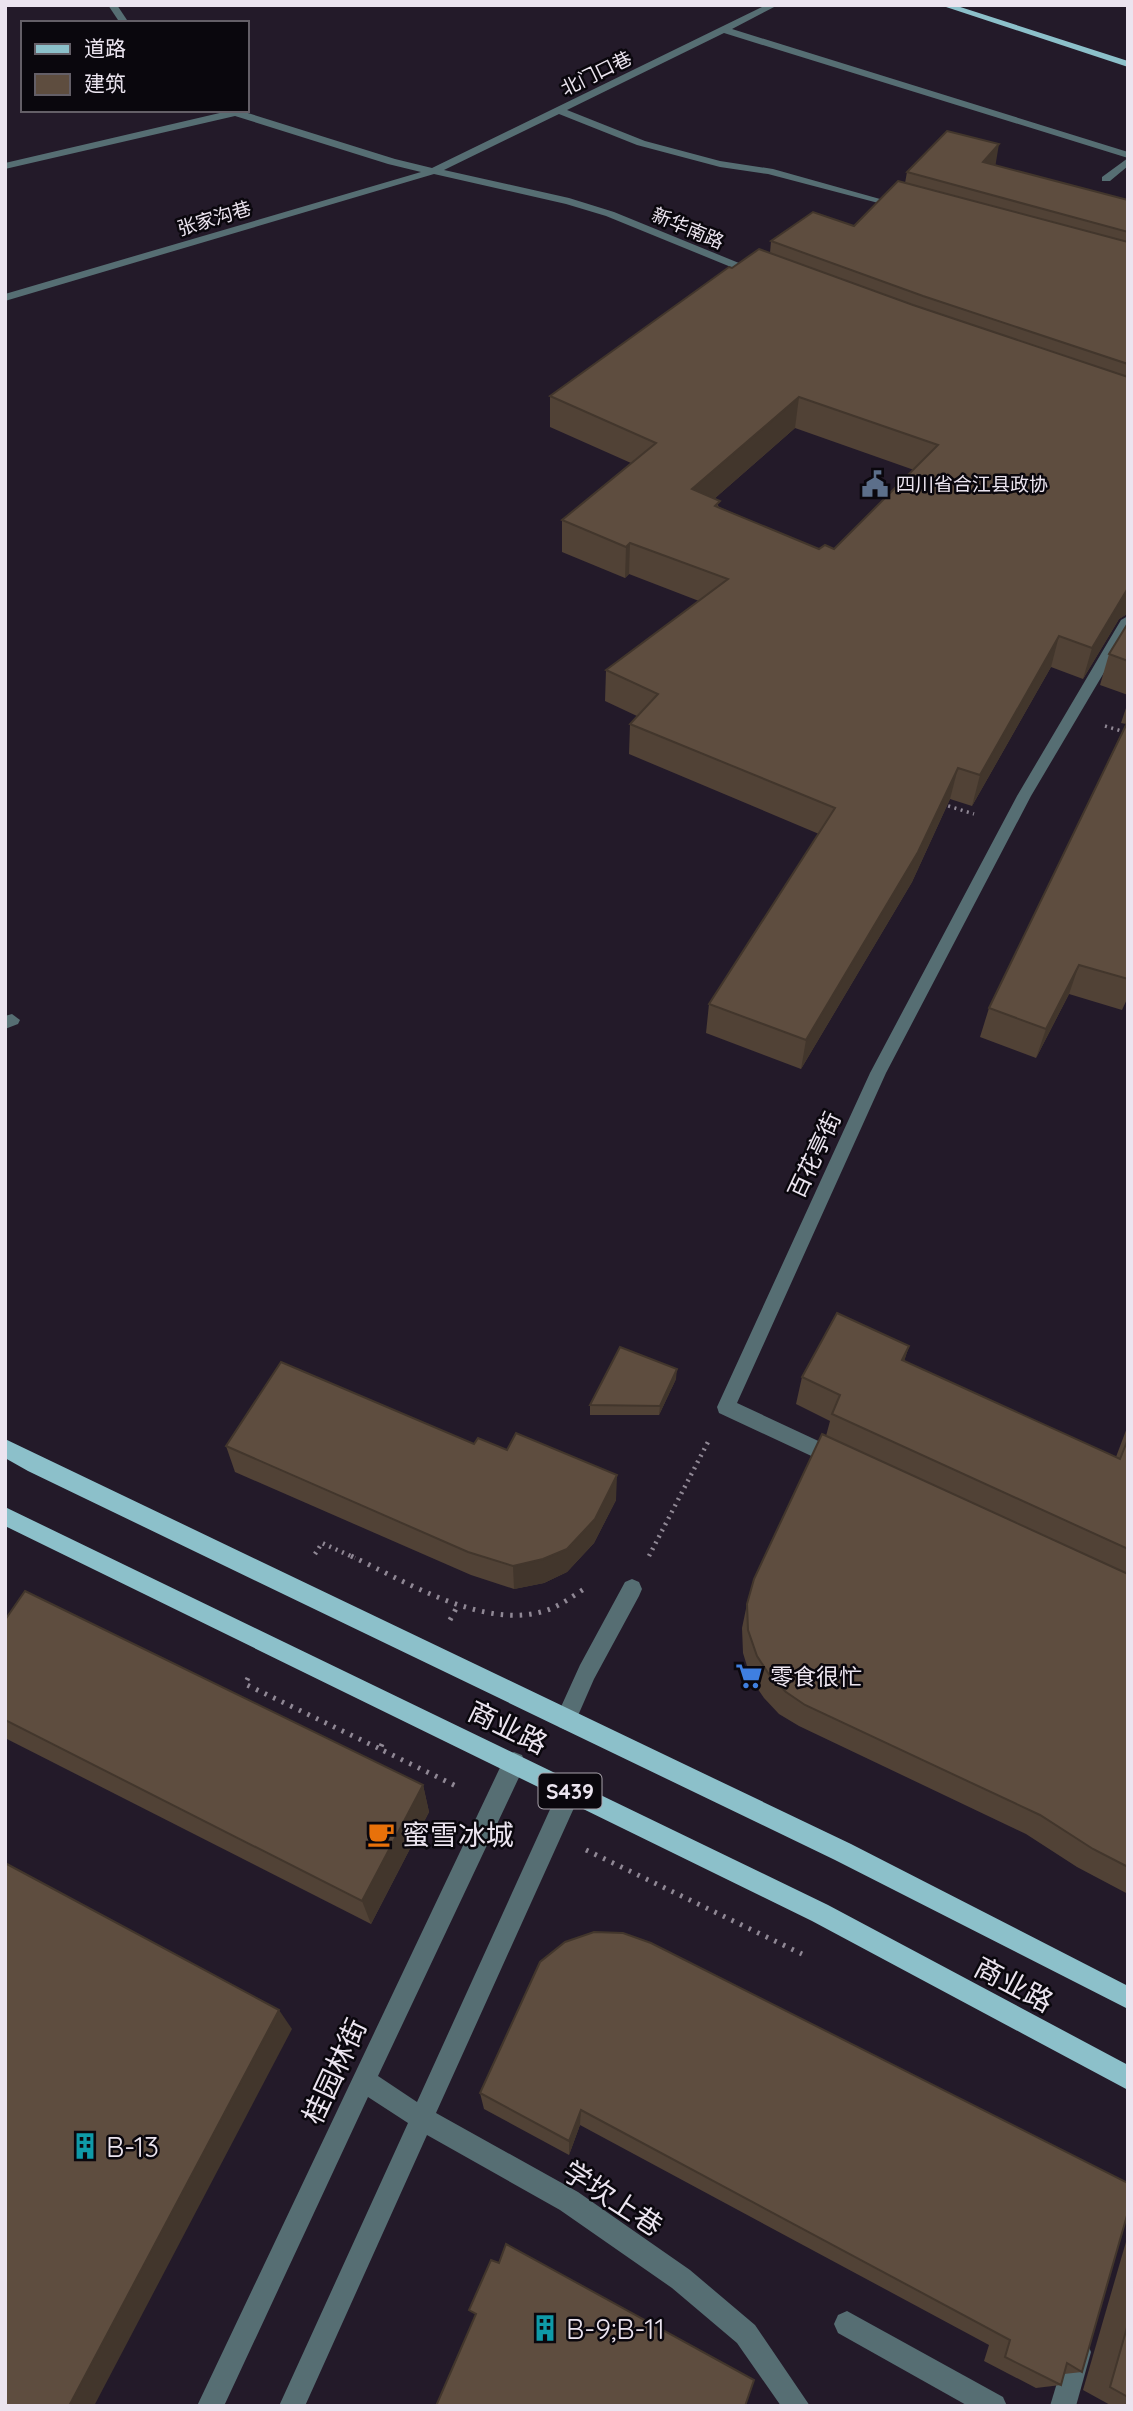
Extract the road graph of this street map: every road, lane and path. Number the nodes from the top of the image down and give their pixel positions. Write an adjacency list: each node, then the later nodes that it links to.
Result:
1 (112, 5): 4 (street)
2 (774, 5): 5 (street, 北门口巷)
3 (944, 5): 6 (main road)
4 (124, 21)
5 (725, 30): 7 (street, 北门口巷); 9 (street)
6 (1128, 64)
7 (559, 110): 12 (street, 北门口巷); 14 (street)
8 (230, 112): 11 (street); 12 (street, 新华南路)
9 (1128, 155)
10 (1128, 161): 13 (street)
11 (5, 166)
12 (434, 171): 15 (street, 新华南路); 16 (street, 张家沟巷)
13 (1106, 179)
14 (912, 211)
15 (775, 280)
16 (5, 298)
17 (1128, 620): 20 (street, 百花亭街)
18 (931, 801): 19 (path)
19 (954, 808)
20 (726, 1407): 22 (street); 26 (path)
21 (5, 1448): 28 (main road, 商业路 / S439)
22 (851, 1465)
23 (5, 1516): 30 (main road, 商业路 / S439)
24 (322, 1543): 25 (path)
25 (593, 1582)
26 (632, 1589): 28 (street)
27 (245, 1684): 29 (path)
28 (566, 1720): 34 (main road, 商业路 / S439)
29 (380, 1749)
30 (514, 1763): 31 (main road, 商业路 / S439); 36 (street, 桂园林街)
31 (570, 1791): 35 (main road, 商业路 / S439); 37 (street)
32 (617, 1865): 33 (path)
33 (805, 1955)
34 (1128, 1998)
35 (1128, 2078)
36 (363, 2080): 37 (street, 学坎上巷); 40 (street, 桂园林街)
37 (421, 2118): 41 (street); 42 (street, 学坎上巷)
38 (846, 2324): 43 (street)
39 (1086, 2327): 44 (street)
40 (210, 2406)
41 (292, 2406)
42 (797, 2406)
43 (994, 2406)
44 (1063, 2406)

